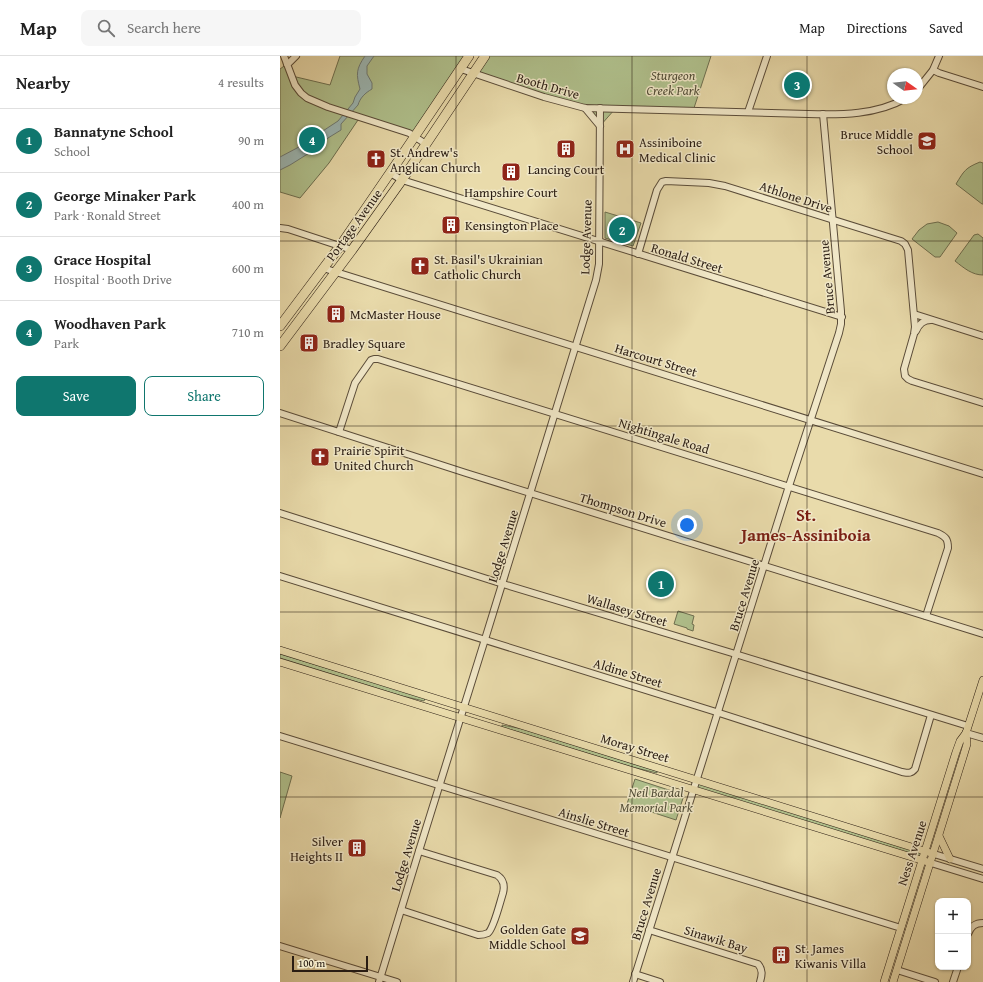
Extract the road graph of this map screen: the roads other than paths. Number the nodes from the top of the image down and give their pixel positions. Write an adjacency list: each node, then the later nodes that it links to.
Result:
1 (284, 56): 7 (street)
2 (296, 56): 7 (street)
3 (470, 56): 8 (highway, Portage Avenue)
4 (485, 56): 10 (highway, Portage Avenue)
5 (767, 56): 16 (street)
6 (939, 56): 9 (street)
7 (287, 64): 19 (street)
8 (461, 69): 10 (street, Booth Drive); 19 (highway, Portage Avenue)
9 (933, 70): 11 (street); 12 (street)
10 (473, 74): 14 (street, Booth Drive); 20 (highway, Portage Avenue)
11 (923, 82)
12 (983, 87)
13 (895, 104): 17 (street, Booth Drive)
14 (585, 108): 15 (street, Booth Drive); 18 (street, Booth Drive)
15 (600, 108): 16 (street, Booth Drive); 18 (street, Lodge Avenue)
16 (748, 112): 17 (street, Booth Drive)
17 (823, 114): 23 (street, Bruce Avenue)
18 (600, 126): 25 (street, Lodge Avenue)
19 (415, 137): 20 (street); 21 (highway, Portage Avenue)
20 (426, 144): 22 (highway, Portage Avenue)
21 (390, 173): 22 (street, Ronald Street); 26 (highway, Portage Avenue)
22 (402, 180): 25 (street, Ronald Street); 27 (highway, Portage Avenue)
23 (833, 220): 28 (street, Athlone Drive); 31 (street, Athlone Drive); 32 (street, Bruce Avenue)
24 (280, 228): 26 (street)
25 (598, 242): 28 (street, Ronald Street); 38 (street, Lodge Avenue)
26 (340, 246): 27 (street); 29 (highway, Portage Avenue)
27 (352, 250): 30 (highway, Portage Avenue)
28 (638, 254): 32 (street, Ronald Street)
29 (323, 268): 30 (street, Harcourt Street); 34 (highway, Portage Avenue)
30 (336, 272): 37 (highway, Portage Avenue); 38 (street, Harcourt Street)
31 (914, 314): 33 (street); 35 (street, Athlone Drive)
32 (842, 317): 42 (street, Bruce Avenue)
33 (932, 320): 35 (street, Athlone Drive); 36 (street)
34 (280, 326)
35 (914, 334): 39 (street, Athlone Drive)
36 (983, 336)
37 (280, 346)
38 (576, 347): 41 (street, Lodge Avenue); 42 (street, Harcourt Street)
39 (983, 403)
40 (280, 413): 43 (street, Thompson Drive)
41 (555, 414): 43 (street, Nightingale Road); 45 (street, Nightingale Road); 46 (street, Lodge Avenue)
42 (810, 420): 44 (street, Harcourt Street); 45 (street, Bruce Avenue)
43 (340, 432): 46 (street, Thompson Drive)
44 (983, 474)
45 (789, 486): 48 (street, Bruce Avenue); 51 (street, Nightingale Road)
46 (531, 493): 48 (street, Thompson Drive); 50 (street, Lodge Avenue)
47 (280, 513): 50 (street, Wallasey Street)
48 (764, 566): 51 (street, Thompson Drive); 55 (street, Bruce Avenue)
49 (280, 576): 53 (street, Aldine Street)
50 (503, 584): 53 (street, Lodge Avenue); 55 (street, Wallasey Street)
51 (926, 616): 52 (street, Thompson Drive)
52 (983, 634)
53 (485, 640): 58 (street, Lodge Avenue); 59 (street, Aldine Street)
54 (280, 650): 58 (main road, Moray Street)
55 (736, 654): 59 (street, Bruce Avenue); 60 (street, Wallasey Street)
56 (280, 662): 61 (main road, Moray Street)
57 (983, 680): 62 (main road, Ness Avenue)
58 (464, 707): 61 (street, Lodge Avenue); 65 (main road, Moray Street)
59 (718, 713): 60 (street, Aldine Street); 65 (street, Bruce Avenue)
60 (931, 715): 62 (street, Wallasey Street)
61 (461, 718): 66 (street, Lodge Avenue); 67 (main road, Moray Street)
62 (967, 730): 64 (street, Wallasey Street); 68 (main road, Ness Avenue); 69 (main road, Ness Avenue)
63 (280, 736): 66 (street, Ainslie Street)
64 (983, 738)
65 (697, 780): 67 (street, Bruce Avenue); 69 (main road, Moray Street)
66 (439, 785): 70 (street, Lodge Avenue); 72 (street, Ainslie Street)
67 (693, 790): 72 (street, Bruce Avenue); 74 (main road, Moray Street)
68 (939, 836): 71 (main road, Ness Avenue); 73 (main road)
69 (925, 850): 71 (main road, Moray Street); 74 (main road, Ness Avenue)
70 (419, 851): 78 (street, Lodge Avenue); 78 (street)
71 (934, 854): 73 (street, Moray Street); 75 (main road, Ness Avenue)
72 (672, 857): 81 (street, Ainslie Street); 82 (street, Bruce Avenue)
73 (950, 859): 76 (street, Moray Street)
74 (922, 861): 75 (main road, Moray Street); 81 (main road, Ness Avenue)
75 (931, 863): 77 (street, Moray Street); 84 (main road, Ness Avenue)
76 (983, 869)
77 (983, 879)
78 (401, 910): 87 (street, Lodge Avenue)
79 (983, 923): 80 (street)
80 (971, 927)
81 (901, 928): 92 (main road, Ness Avenue)
82 (649, 930): 86 (street, Bruce Avenue); 91 (street, Sinawik Bay)
83 (280, 946): 87 (street)
84 (897, 970): 93 (main road, Ness Avenue); 94 (street)
85 (957, 970): 95 (street)
86 (636, 974): 89 (street, Bruce Avenue); 90 (street)
87 (380, 980): 88 (street)
88 (397, 982)
89 (633, 982)
90 (660, 982)
91 (760, 982)
92 (884, 982)
93 (893, 982)
94 (935, 982)
95 (953, 982)

